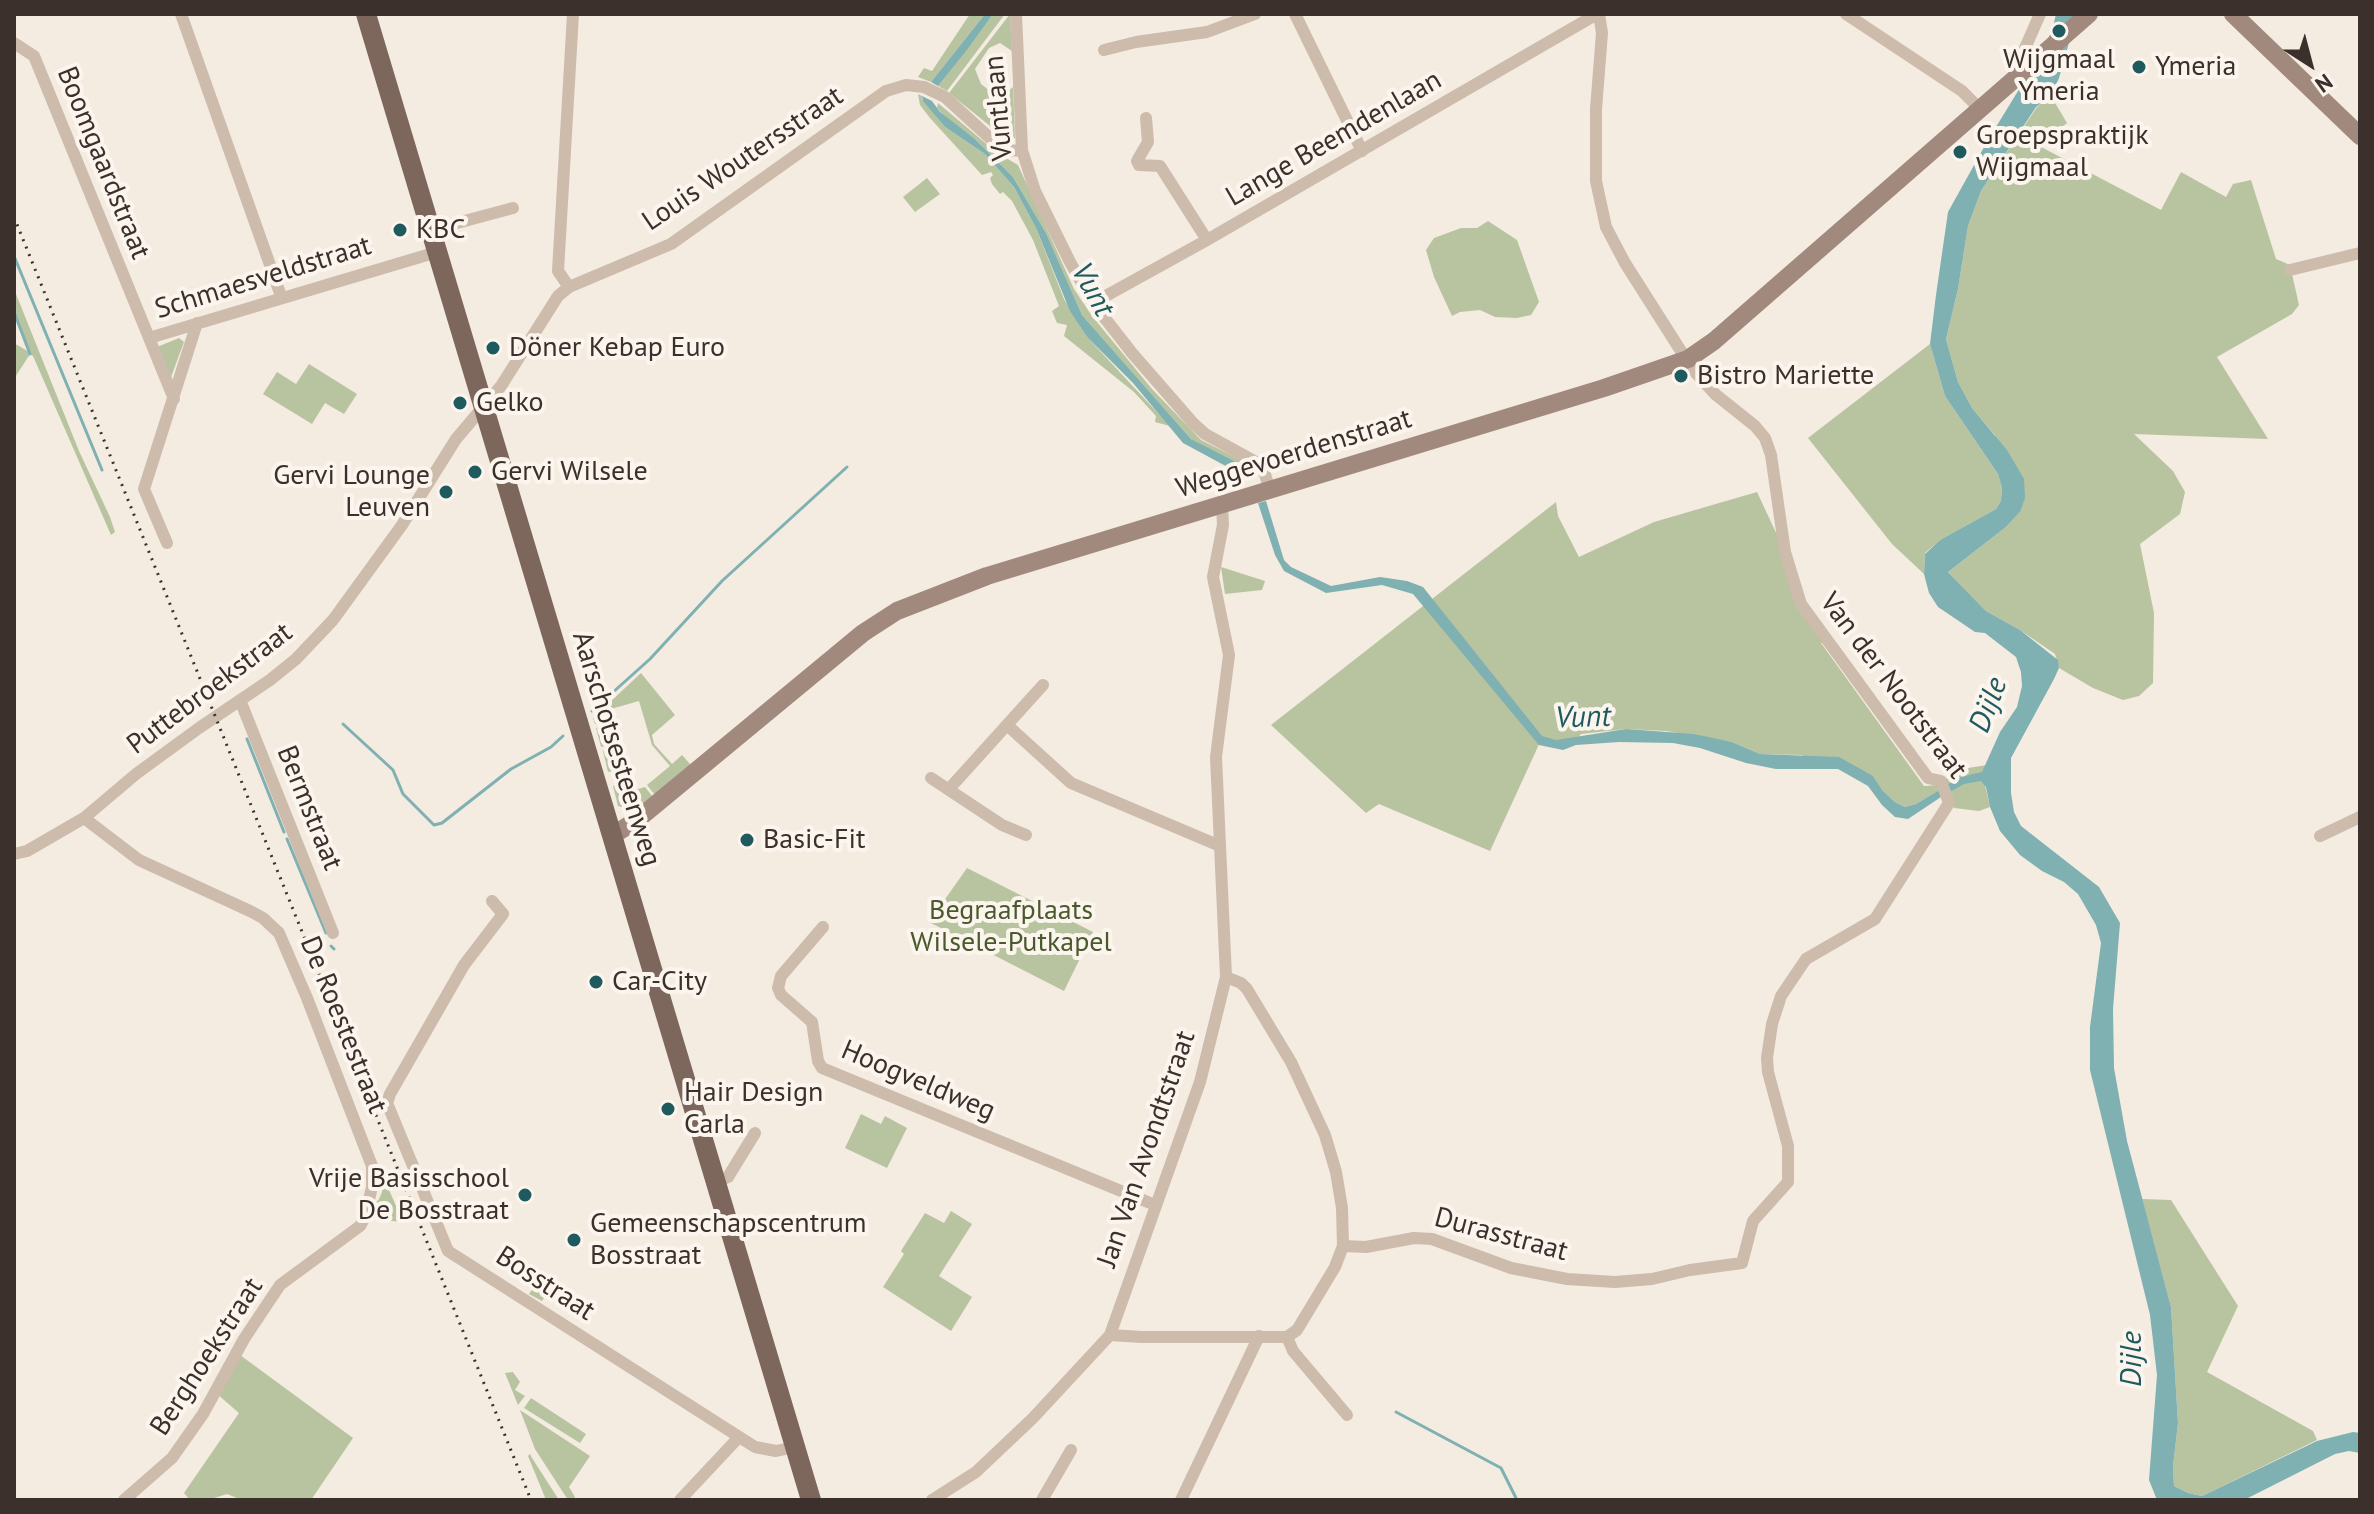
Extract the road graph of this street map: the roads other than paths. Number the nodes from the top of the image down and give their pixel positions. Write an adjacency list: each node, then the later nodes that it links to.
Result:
1 (181, 14): 27 (street)
2 (366, 14): 21 (main road, Aarschotsesteenweg)
3 (573, 14): 26 (street)
4 (1016, 14): 18 (street, Vuntlaan)
5 (1255, 14): 13 (street)
6 (1295, 14): 19 (street)
7 (1598, 14): 19 (street, Lange Beemdenlaan); 31 (street, Van der Nootstraat)
8 (1846, 14): 15 (street)
9 (2040, 14): 14 (street)
10 (2088, 15): 14 (street, Weggevoerdenstraat)
11 (2239, 16): 17 (street)
12 (14, 43): 30 (street, Boomgaardstraat)
13 (1104, 50)
14 (2024, 72): 15 (street, Weggevoerdenstraat)
15 (1981, 110): 31 (street, Weggevoerdenstraat)
16 (1146, 118): 22 (street)
17 (2360, 136)
18 (1022, 150): 26 (street, Louis Woutersstraat); 28 (street, Vuntlaan)
19 (1362, 151): 22 (street, Lange Beemdenlaan)
20 (513, 208): 21 (street)
21 (431, 230): 23 (main road, Aarschotsesteenweg)
22 (1207, 240): 28 (street, Lange Beemdenlaan)
23 (437, 252): 27 (street, Schmaesveldstraat); 33 (main road, Aarschotsesteenweg)
24 (2360, 253): 25 (street)
25 (2290, 270)
26 (569, 287): 33 (street, Louis Woutersstraat)
27 (281, 296): 29 (street, Schmaesveldstraat)
28 (1093, 303): 34 (street, Vuntlaan)
29 (197, 323): 30 (street, Schmaesveldstraat); 32 (street)
30 (149, 338): 32 (street, Boomgaardstraat)
31 (1688, 359): 34 (street, Weggevoerdenstraat); 58 (street, Van der Nootstraat)
32 (174, 399): 36 (street)
33 (484, 407): 38 (street, Puttebroekstraat); 45 (main road, Aarschotsesteenweg)
34 (1263, 493): 35 (street, Weggevoerdenstraat)
35 (1222, 505): 45 (street, Weggevoerdenstraat); 47 (street, Jan Van Avondtstraat)
36 (167, 543)
37 (1043, 685): 39 (street)
38 (240, 700): 43 (street, Puttebroekstraat); 51 (street, Bermstraat)
39 (1007, 725): 41 (street); 47 (street)
40 (931, 778): 41 (street)
41 (949, 789): 44 (street)
42 (2360, 817): 46 (street)
43 (84, 818): 48 (street, Puttebroekstraat); 56 (street, De Roestestraat)
44 (1026, 835)
45 (612, 836): 54 (main road, Aarschotsesteenweg)
46 (2320, 836)
47 (1220, 846): 52 (street, Jan Van Avondtstraat)
48 (14, 854)
49 (492, 901): 63 (street, Bosstraat)
50 (823, 927): 55 (street, Hoogveldweg)
51 (333, 933)
52 (1226, 977): 55 (street, Jan Van Avondtstraat); 57 (street)
53 (755, 1133): 54 (street)
54 (716, 1182): 64 (main road, Aarschotsesteenweg)
55 (1155, 1205): 59 (street, Jan Van Avondtstraat)
56 (365, 1217): 66 (street, Berghoekstraat)
57 (1343, 1246): 58 (street, Durasstraat); 61 (street)
58 (1742, 1263)
59 (1110, 1335): 60 (street); 69 (street)
60 (1259, 1336): 61 (street); 71 (street)
61 (1287, 1337): 62 (street)
62 (1347, 1415)
63 (739, 1437): 64 (street, Bosstraat); 67 (street)
64 (795, 1447): 68 (main road, Aarschotsesteenweg)
65 (1071, 1450): 70 (street)
66 (130, 1499)
67 (680, 1500)
68 (811, 1500)
69 (932, 1500)
70 (1042, 1500)
71 (1181, 1500)

